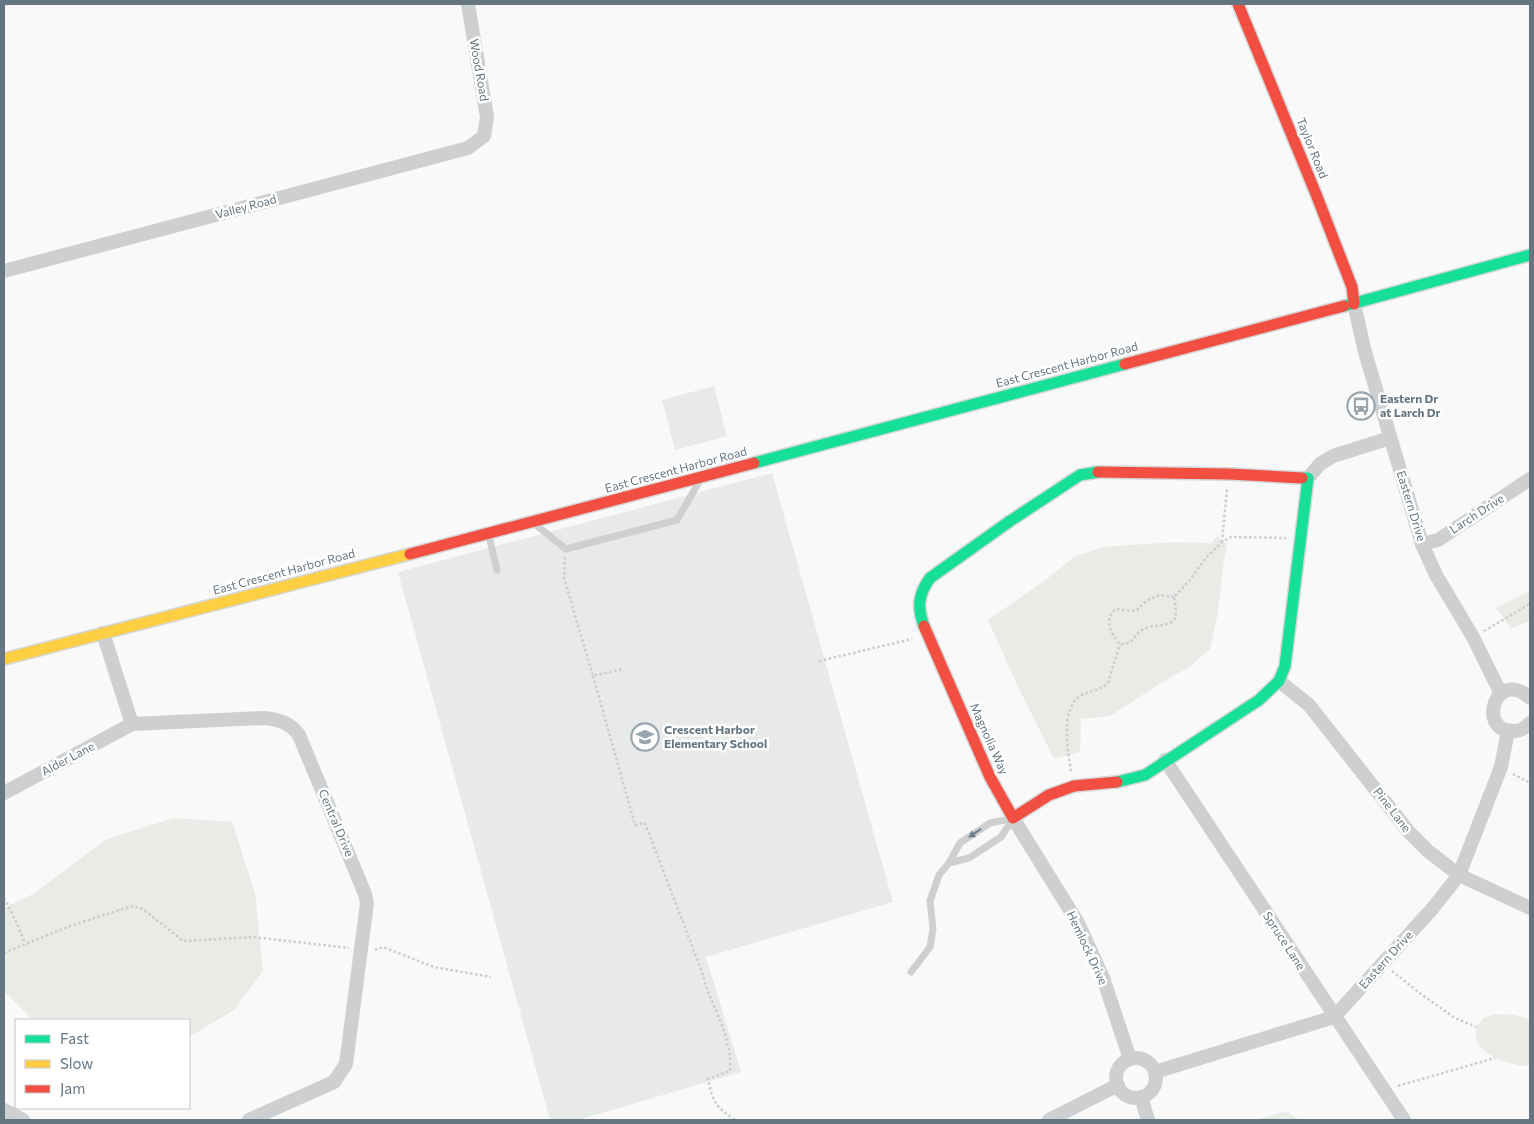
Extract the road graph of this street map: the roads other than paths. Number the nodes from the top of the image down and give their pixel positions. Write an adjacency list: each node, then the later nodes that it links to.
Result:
1 (468, 4): 3 (street, Wood Road)
2 (1238, 4): 6 (street, Taylor Road)
3 (484, 136): 5 (street, Valley Road)
4 (1530, 255): 6 (street, East Crescent Harbor Road)
5 (4, 271)
6 (1358, 303): 7 (street, Eastern Drive); 8 (street, East Crescent Harbor Road)
7 (1390, 438): 9 (street); 13 (street, Eastern Drive)
8 (702, 478): 11 (street, East Crescent Harbor Road); 11 (lane)
9 (1308, 478): 17 (street); 25 (street, Magnolia Way)
10 (1530, 479): 13 (street, Larch Drive)
11 (534, 522): 12 (street, East Crescent Harbor Road)
12 (488, 533): 14 (lane); 15 (street, East Crescent Harbor Road)
13 (1422, 544): 18 (street, Eastern Drive)
14 (497, 570)
15 (103, 633): 16 (street, East Crescent Harbor Road); 21 (street)
16 (4, 659)
17 (1279, 681): 23 (street); 27 (street, Pine Lane)
18 (1501, 694): 19 (street); 22 (street)
19 (1530, 698)
20 (1530, 723): 22 (street)
21 (132, 724): 24 (street, Alder Lane); 37 (street, Central Drive)
22 (1508, 731): 27 (street, Eastern Drive)
23 (1165, 760): 25 (street); 30 (street, Spruce Lane)
24 (4, 793)
25 (1013, 818): 26 (lane); 26 (lane, one-way to 26); 31 (street, Hemlock Drive)
26 (949, 863): 29 (lane)
27 (1459, 875): 28 (street, Pine Lane); 30 (street, Eastern Drive)
28 (1530, 908)
29 (911, 972)
30 (1334, 1016): 32 (street, Eastern Drive); 40 (street, Spruce Lane)
31 (1130, 1059): 32 (street); 33 (street)
32 (1155, 1072): 34 (street)
33 (1118, 1085): 34 (street); 38 (street)
34 (1141, 1097): 39 (street)
35 (4, 1110): 36 (street)
36 (23, 1120)
37 (249, 1120)
38 (1049, 1120)
39 (1148, 1120)
40 (1404, 1120)

